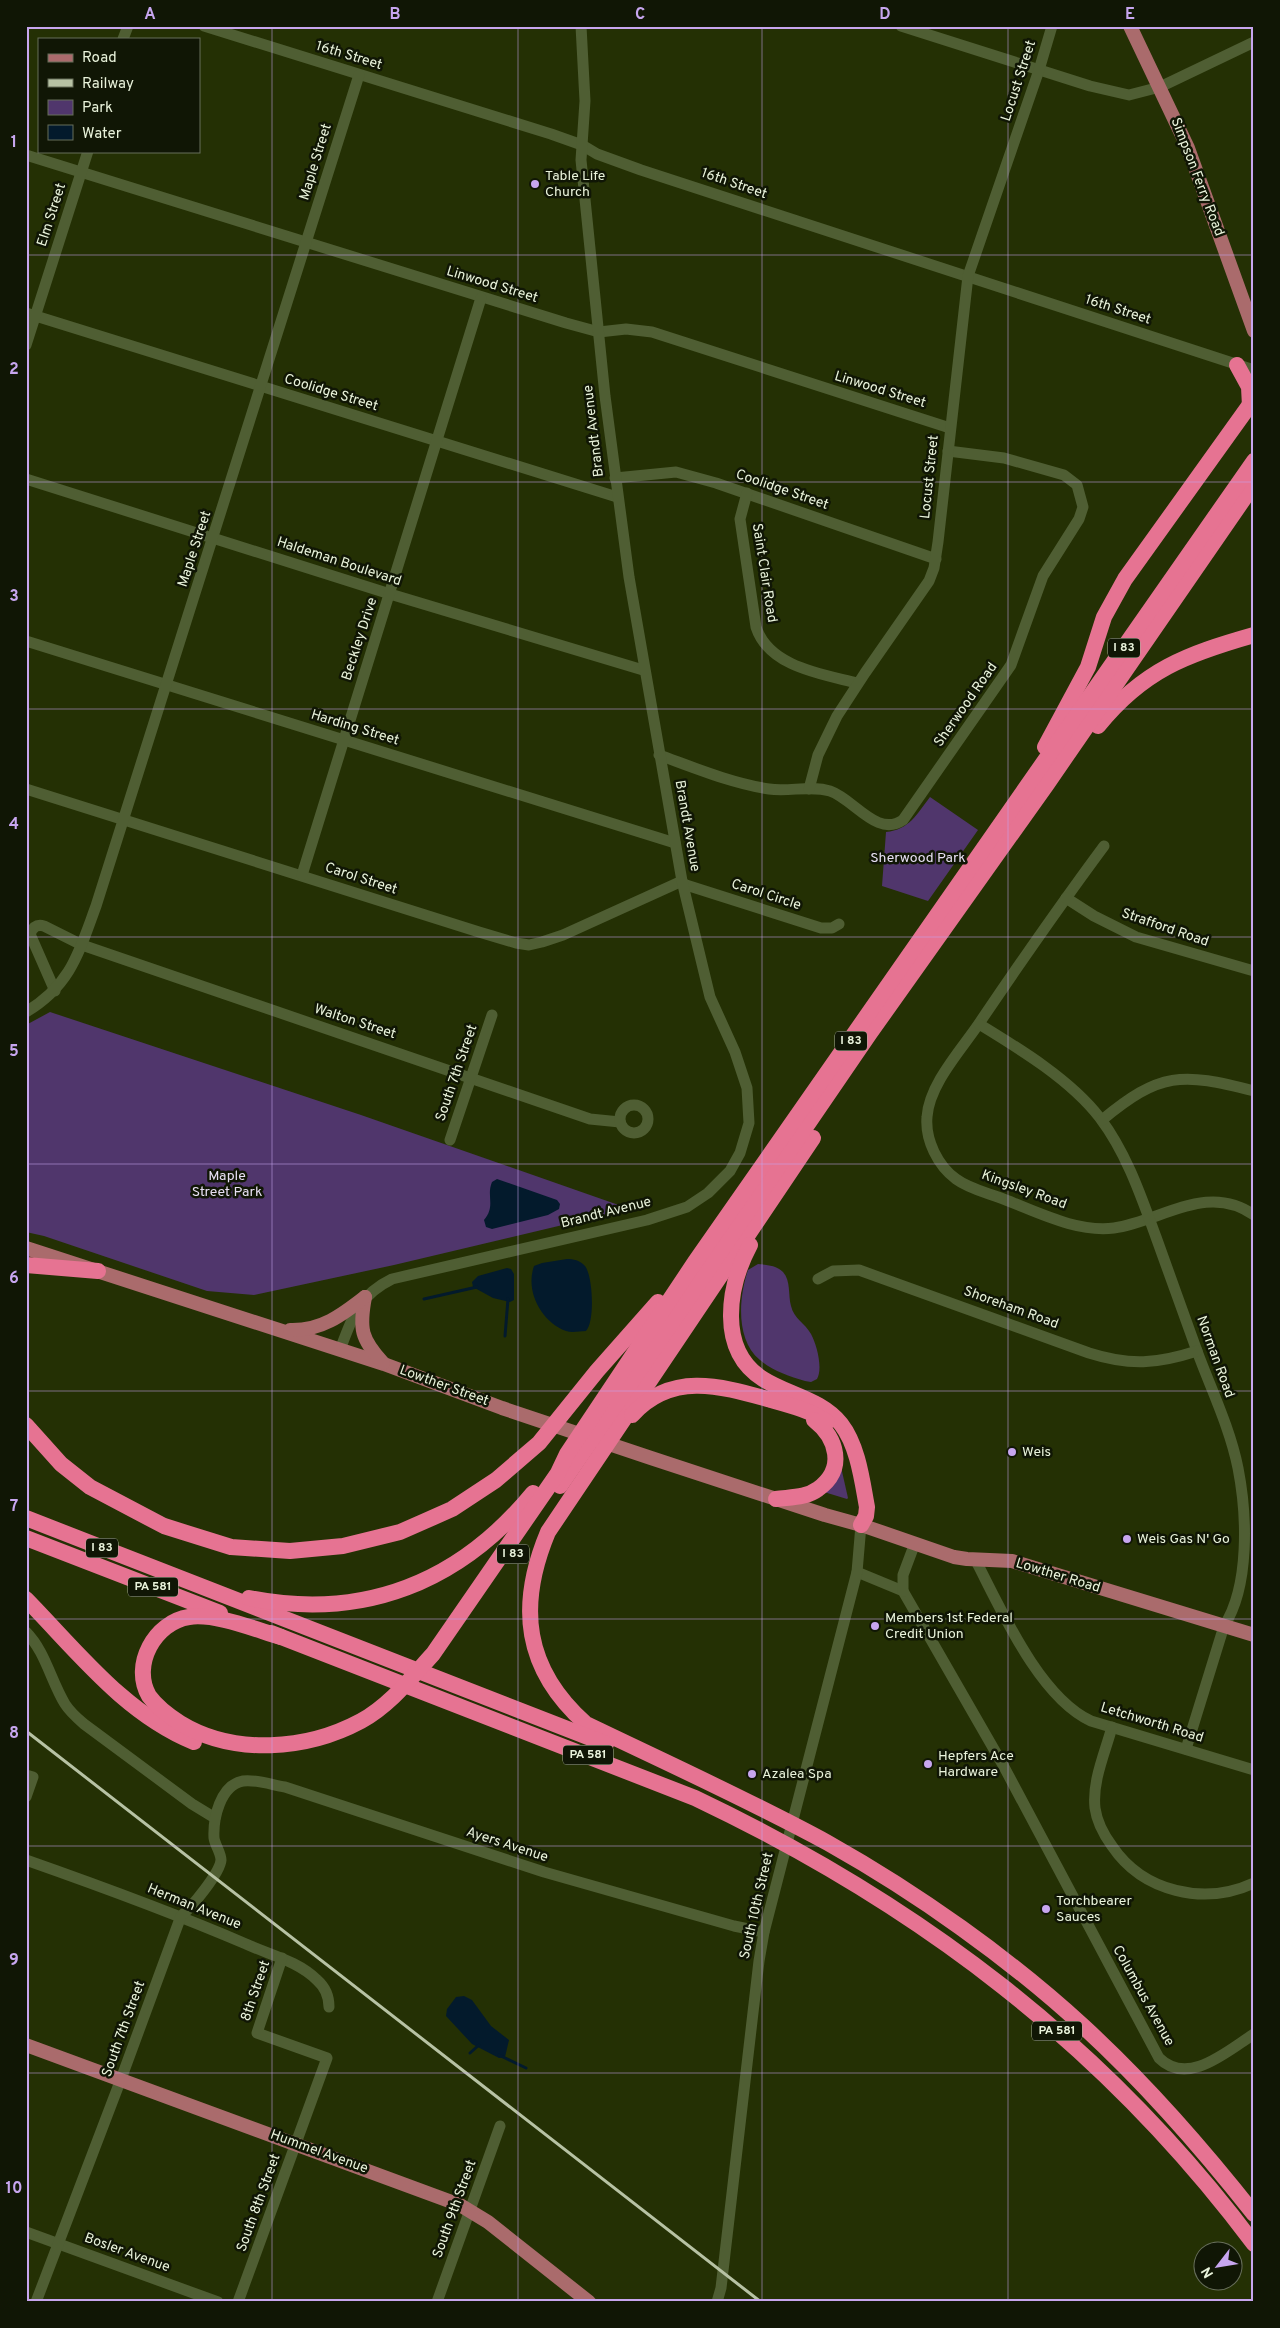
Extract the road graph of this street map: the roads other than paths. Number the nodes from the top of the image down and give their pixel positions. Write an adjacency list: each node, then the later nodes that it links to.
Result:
1 (128, 26): 7 (street)
2 (204, 26): 10 (street, 16th Street)
3 (581, 26): 12 (street, Brandt Avenue)
4 (901, 26): 9 (street)
5 (1052, 26): 9 (street, Locust Street)
6 (1130, 26): 11 (main road, Simpson Ferry Road)
7 (123, 38)
8 (1254, 42): 11 (street)
9 (1039, 70): 11 (street); 17 (street, Locust Street)
10 (359, 75): 12 (street, 16th Street); 16 (street, Maple Street)
11 (1160, 87): 21 (main road, Simpson Ferry Road)
12 (582, 145): 17 (street, 16th Street); 20 (street, Brandt Avenue)
13 (88, 152): 15 (street, Elm Street)
14 (26, 155): 15 (street, Linwood Street)
15 (82, 172): 16 (street, Linwood Street); 19 (street, Elm Street)
16 (306, 244): 18 (street, Linwood Street); 25 (street, Maple Street)
17 (968, 276): 23 (street, 16th Street); 27 (street, Locust Street)
18 (481, 298): 20 (street, Linwood Street); 28 (street, Beckley Drive)
19 (31, 314): 22 (street, Elm Street); 25 (street, Coolidge Street)
20 (599, 332): 27 (street, Linwood Street); 31 (street, Brandt Avenue)
21 (1254, 332)
22 (26, 345)
23 (1237, 364): 24 (street, 16th Street); 26 (highway)
24 (1254, 370)
25 (262, 387): 28 (street, Coolidge Street); 36 (street, Maple Street)
26 (1252, 402): 49 (highway)
27 (950, 428): 29 (street, Locust Street)
28 (437, 442): 35 (street, Coolidge Street); 38 (street, Beckley Drive)
29 (948, 451): 37 (street, Locust Street); 48 (street, Sherwood Road)
30 (1254, 460): 33 (highway, I 83)
31 (615, 478): 34 (street, Coolidge Street); 35 (street, Brandt Avenue)
32 (26, 479): 36 (street, Haldeman Boulevard)
33 (1248, 480): 46 (highway, I 83); 49 (highway, I 83)
34 (747, 493): 37 (street, Coolidge Street); 42 (street, Saint Clair Road)
35 (617, 497): 41 (street, Brandt Avenue)
36 (214, 538): 38 (street, Haldeman Boulevard); 43 (street, Maple Street)
37 (936, 558): 42 (street, Locust Street)
38 (390, 594): 41 (street, Haldeman Boulevard); 44 (street, Beckley Drive)
39 (1254, 634): 46 (highway)
40 (26, 641): 43 (street, Harding Street)
41 (644, 670): 45 (street, Brandt Avenue)
42 (857, 684): 48 (street, Locust Street)
43 (167, 685): 44 (street, Harding Street); 50 (street, Maple Street)
44 (344, 740): 51 (street, Harding Street); 53 (street, Beckley Drive)
45 (659, 755): 48 (street, Sherwood Road); 51 (street, Brandt Avenue)
46 (1047, 784): 54 (highway, I 83)
47 (26, 789): 50 (street, Carol Street)
48 (809, 789)
49 (1005, 819): 73 (highway, I 83)
50 (125, 820): 53 (street, Carol Street); 58 (street, Maple Street)
51 (675, 843): 55 (street, Brandt Avenue)
52 (1104, 846): 56 (street, Kingsley Road)
53 (302, 875): 55 (street, Carol Street)
54 (978, 881): 69 (highway); 96 (highway, I 83)
55 (682, 882): 57 (street, Carol Circle); 77 (street, Brandt Avenue)
56 (1069, 900): 59 (street, Strafford Road); 63 (street, Kingsley Road)
57 (840, 924)
58 (82, 945): 60 (street, Maple Street); 60 (street, Walton Street); 64 (street, Walton Street)
59 (1254, 971)
60 (55, 991): 61 (street, Maple Street)
61 (26, 1012)
62 (492, 1015): 64 (street, South 7th Street)
63 (979, 1024): 66 (street, Norman Road); 71 (street, Kingsley Road)
64 (471, 1078): 67 (street, Walton Street); 68 (street, South 7th Street)
65 (1254, 1091): 66 (street)
66 (1102, 1120): 71 (street, Norman Road)
67 (620, 1122)
68 (450, 1140)
69 (771, 1202): 84 (highway); 89 (highway)
70 (1254, 1215): 71 (street, Kingsley Road)
71 (1149, 1219): 80 (street, Norman Road)
72 (26, 1248): 75 (main road, Lowther Street)
73 (696, 1262): 83 (highway); 85 (highway, I 83)
74 (26, 1265): 75 (highway)
75 (98, 1271): 78 (main road, Lowther Street)
76 (818, 1279): 80 (street, Shoreham Road)
77 (365, 1297): 78 (main road); 79 (street, Brandt Avenue); 81 (main road)
78 (280, 1330): 79 (main road, Lowther Street)
79 (340, 1350): 81 (main road, Lowther Street)
80 (1197, 1351): 88 (street, Norman Road)
81 (384, 1364): 86 (main road, Lowther Street)
82 (804, 1412): 84 (highway); 86 (highway); 89 (highway)
83 (26, 1425)
84 (610, 1439): 106 (highway)
85 (567, 1454): 94 (highway, I 83); 100 (highway)
86 (776, 1499): 89 (main road, Lowther Street)
87 (26, 1518): 94 (highway, I 83)
88 (1249, 1523): 97 (street, Norman Road)
89 (861, 1524): 91 (main road, Lowther Road); 93 (street, South 10th Street)
90 (26, 1538): 100 (highway, PA 581)
91 (915, 1543): 92 (main road, Lowther Road); 95 (street)
92 (975, 1559): 97 (main road, Lowther Road); 101 (street, Letchworth Road)
93 (857, 1572): 95 (street); 112 (street, South 10th Street)
94 (178, 1578): 106 (highway, PA 581)
95 (902, 1591): 115 (street, Columbus Avenue)
96 (26, 1599)
97 (1224, 1626): 99 (main road, Lowther Road); 102 (street, Norman Road)
98 (26, 1632): 108 (street)
99 (1254, 1635)
100 (280, 1637): 125 (highway, PA 581)
101 (1112, 1727): 102 (street, Letchworth Road); 110 (street)
102 (1186, 1749): 103 (street, Letchworth Road)
103 (1254, 1770)
104 (30, 1776): 107 (street)
105 (242, 1781): 108 (street, South 7th Street); 112 (street, Ayers Avenue)
106 (730, 1794): 122 (highway, PA 581)
107 (26, 1797)
108 (215, 1818): 111 (street, South 7th Street)
109 (26, 1860): 111 (street, Herman Avenue)
110 (1254, 1882)
111 (181, 1916): 113 (street, Herman Avenue); 118 (street, South 7th Street)
112 (764, 1932): 131 (street, South 10th Street)
113 (282, 1958): 114 (street, Herman Avenue); 117 (street, 8th Street)
114 (329, 2007)
115 (1254, 2034)
116 (26, 2044): 118 (main road, Hummel Avenue)
117 (328, 2058): 120 (street, South 8th Street)
118 (121, 2079): 120 (main road, Hummel Avenue); 124 (street, South 7th Street)
119 (500, 2126): 121 (street, South 9th Street)
120 (297, 2144): 121 (main road, Hummel Avenue); 128 (street, South 8th Street)
121 (470, 2210): 129 (street, South 9th Street); 130 (main road, Hummel Avenue)
122 (1254, 2214)
123 (26, 2232): 124 (street, Bosler Avenue)
124 (58, 2244): 126 (street, South 7th Street); 127 (street, Bosler Avenue)
125 (1254, 2244)
126 (36, 2302)
127 (218, 2302)
128 (238, 2302)
129 (438, 2302)
130 (590, 2302)
131 (717, 2302)

